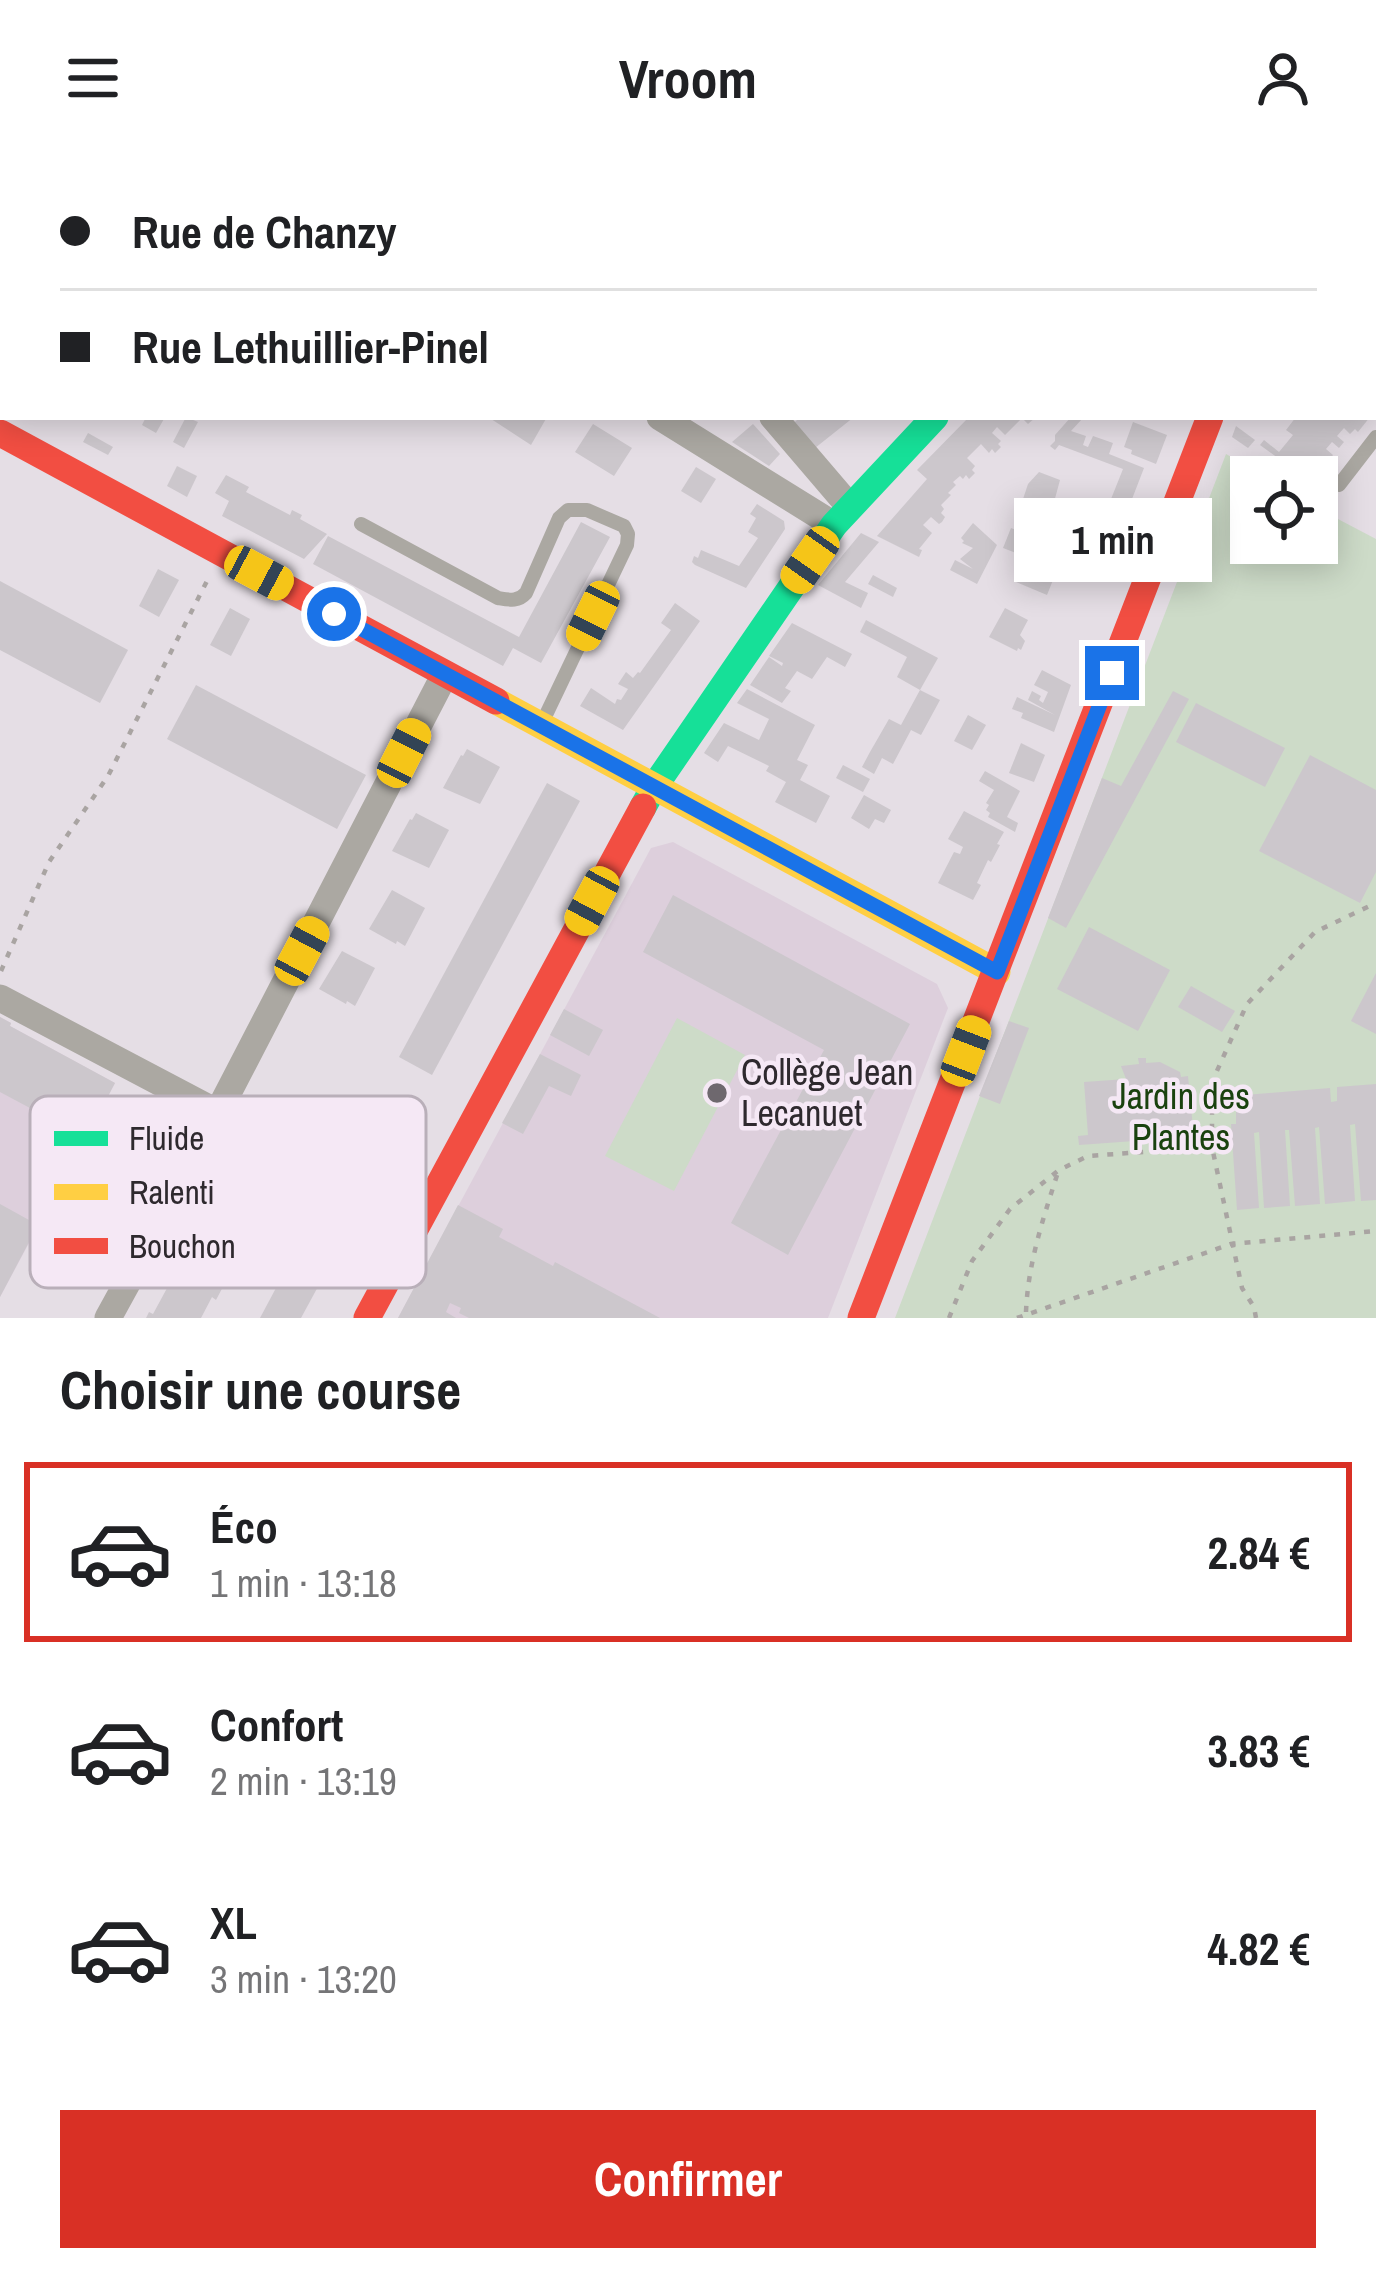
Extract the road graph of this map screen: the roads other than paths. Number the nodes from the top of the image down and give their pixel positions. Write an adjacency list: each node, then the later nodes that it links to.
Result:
1 (665, 420): 8 (street)
2 (775, 420): 8 (street)
3 (932, 420): 8 (street)
4 (1209, 420): 13 (street)
5 (0, 433): 10 (street)
6 (1376, 437): 7 (lane)
7 (1339, 484)
8 (841, 516): 12 (street)
9 (361, 524): 11 (lane)
10 (446, 674): 11 (street); 16 (street)
11 (541, 725): 12 (street)
12 (654, 787): 13 (street); 17 (street)
13 (997, 972): 22 (street)
14 (0, 998): 15 (street)
15 (186, 1096)
16 (227, 1096)
17 (426, 1209)
18 (124, 1288): 20 (street)
19 (383, 1288): 21 (street)
20 (108, 1318)
21 (367, 1318)
22 (861, 1318)

